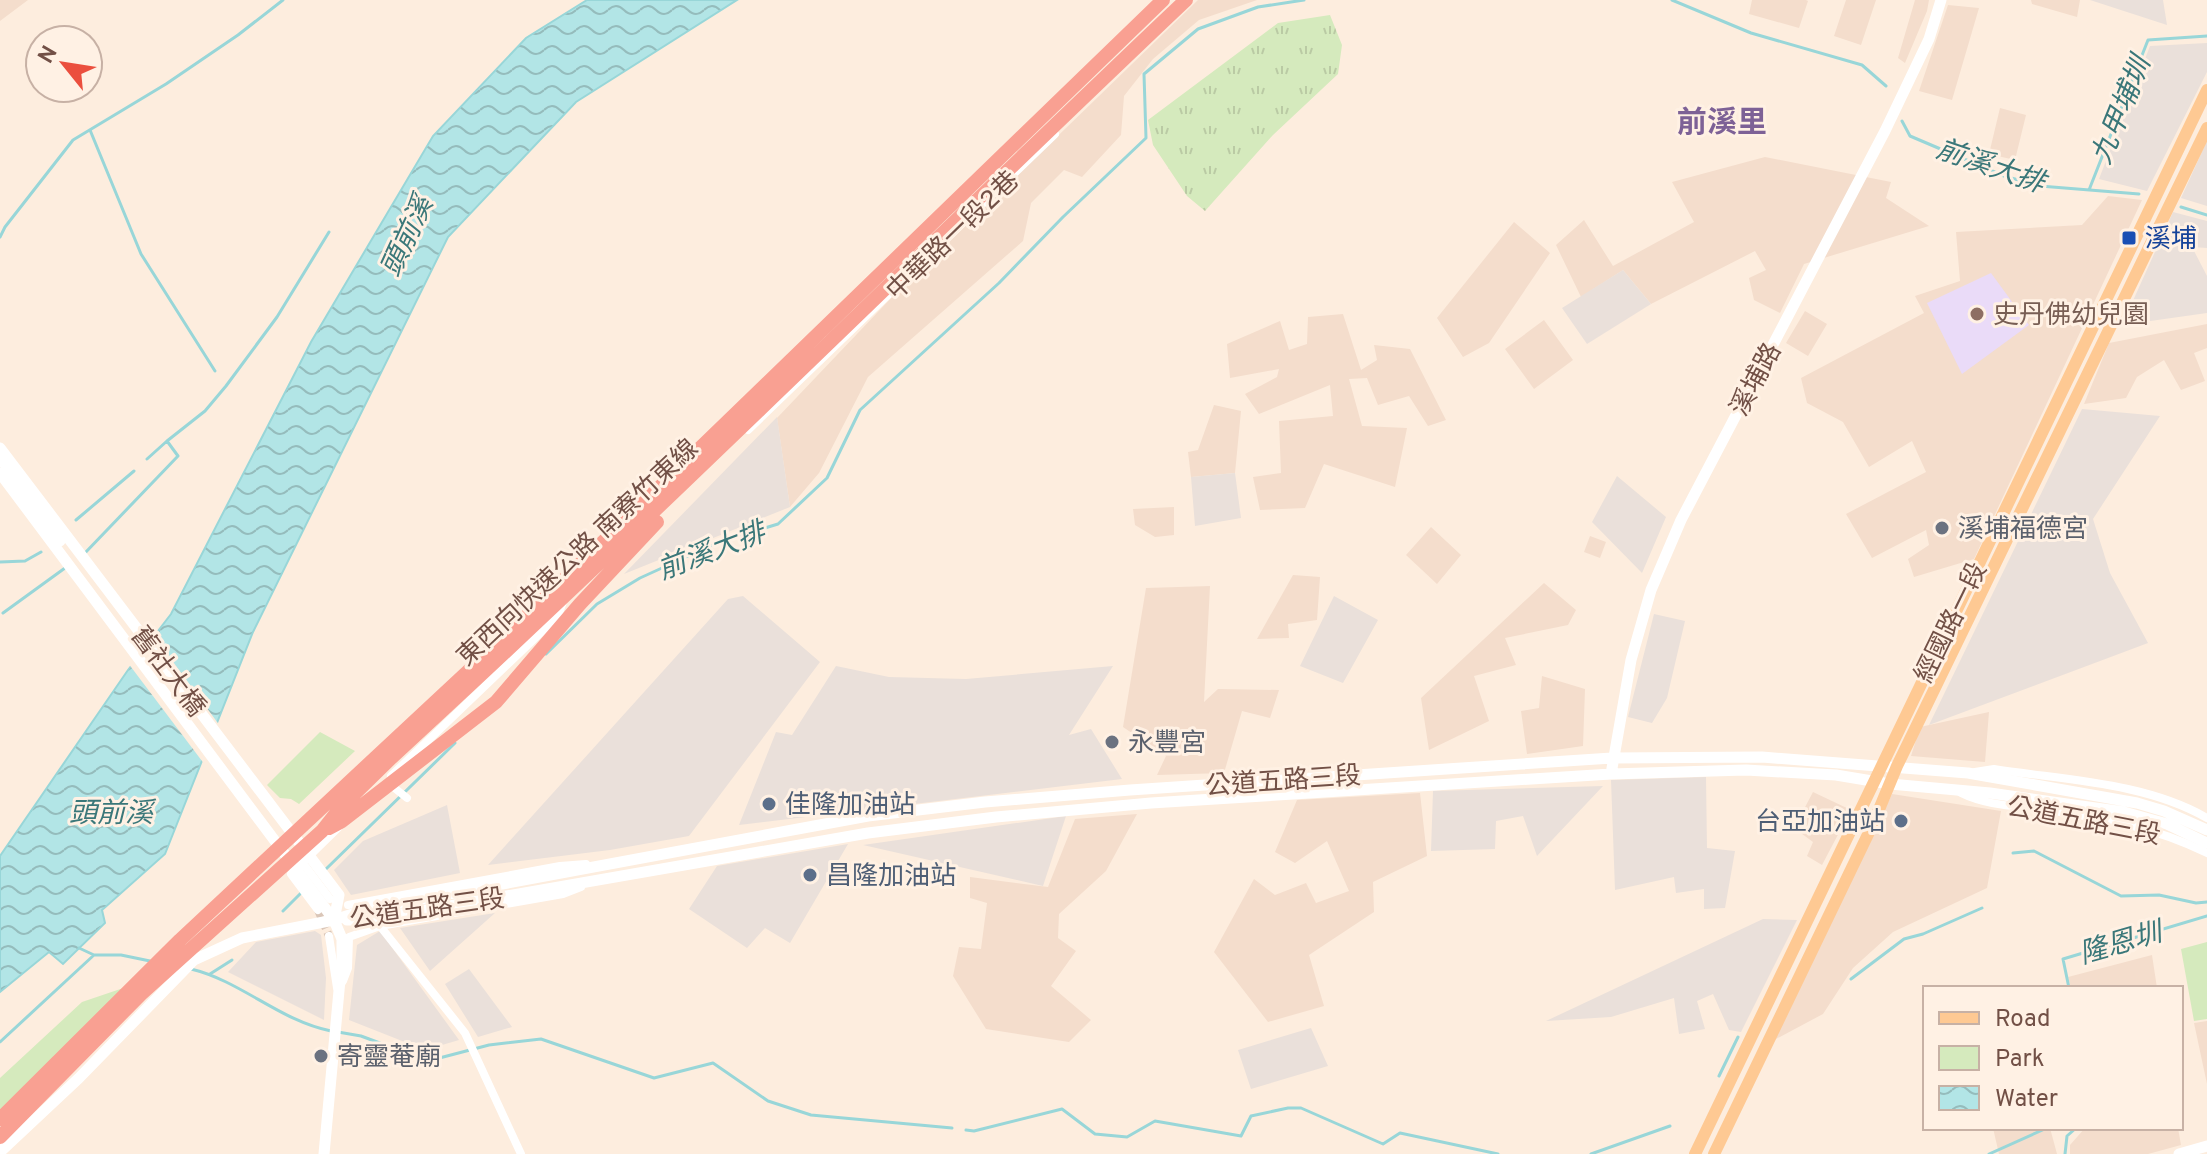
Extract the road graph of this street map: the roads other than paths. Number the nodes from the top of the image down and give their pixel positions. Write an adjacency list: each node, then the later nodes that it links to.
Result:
1 (1163, 0): 42 (highway, 東西向快速公路 南寮竹東線)
2 (1186, 0): 28 (highway, 東西向快速公路 南寮竹東線)
3 (1194, 0): 9 (street, 中華路一段2巷)
4 (1941, 0): 14 (street, 溪埔路)
5 (2207, 90): 16 (main road, 經國路一段)
6 (2207, 128): 17 (main road, 經國路一段)
7 (0, 448): 36 (street, 舊社大橋)
8 (0, 460): 13 (street)
9 (708, 468): 11 (street, 中華路一段2巷); 12 (street, 中華路一段2巷)
10 (0, 473): 36 (street, 舊社大橋)
11 (678, 497): 12 (street); 28 (highway)
12 (661, 501): 15 (street, 中華路一段2巷)
13 (61, 542)
14 (1612, 758): 16 (street, 公道五路三段); 19 (street, 溪埔路); 29 (street, 公道五路三段)
15 (406, 761): 22 (street, 中華路一段2巷); 25 (street, 中華路一段2巷)
16 (1881, 766): 17 (street, 公道五路三段); 20 (main road, 經國路一段)
17 (1897, 766): 18 (street, 公道五路三段); 21 (main road, 經國路一段)
18 (1968, 773): 26 (street, 公道五路三段); 27 (street, 公道五路三段)
19 (1611, 774): 20 (street, 公道五路三段); 31 (street, 公道五路三段)
20 (1873, 782): 21 (street, 公道五路三段); 48 (main road, 經國路一段)
21 (1890, 784): 23 (street, 公道五路三段); 49 (main road, 經國路一段)
22 (392, 786): 24 (street); 25 (street, 中華路一段2巷)
23 (1960, 793): 30 (street, 公道五路三段); 32 (street, 公道五路三段)
24 (407, 798)
25 (367, 800): 33 (street, 中華路一段2巷)
26 (2207, 818)
27 (2207, 830)
28 (322, 831): 43 (highway, 東西向快速公路 南寮竹東線)
29 (764, 835): 31 (street); 34 (street, 公道五路三段)
30 (2207, 843)
31 (766, 851): 35 (street, 公道五路三段)
32 (2207, 853)
33 (302, 862): 36 (street); 36 (street, 中華路一段2巷)
34 (602, 863): 37 (street, 公道五路三段); 38 (street, 公道五路三段)
35 (601, 880): 38 (street, 公道五路三段); 39 (street, 公道五路三段)
36 (327, 902): 38 (street); 38 (street)
37 (348, 905)
38 (334, 920): 41 (street); 45 (street)
39 (380, 926): 41 (street, 公道五路三段); 47 (street)
40 (329, 936): 41 (street)
41 (338, 993): 46 (street)
42 (0, 1119)
43 (0, 1137)
44 (2207, 1146): 50 (street)
45 (0, 1150)
46 (324, 1154)
47 (521, 1154)
48 (1695, 1154)
49 (1714, 1154)
50 (2179, 1154)

